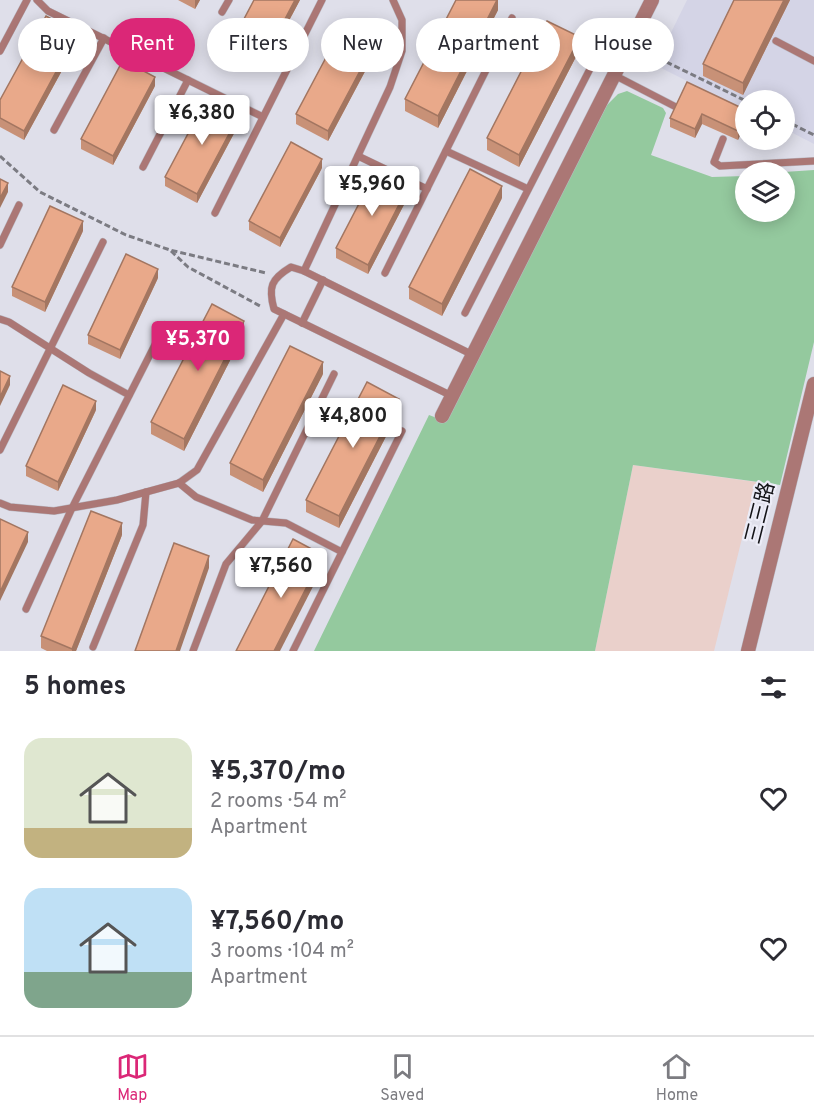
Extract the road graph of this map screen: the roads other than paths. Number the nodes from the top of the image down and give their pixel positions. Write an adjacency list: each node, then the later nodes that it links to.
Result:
1 (27, 0): 10 (lane)
2 (37, 0): 8 (lane)
3 (228, 0): 7 (lane)
4 (322, 0): 17 (lane)
5 (393, 0): 21 (lane)
6 (652, 0): 14 (street)
7 (222, 12)
8 (104, 38): 15 (lane); 18 (lane)
9 (777, 41): 11 (lane)
10 (0, 51)
11 (814, 61)
12 (485, 72): 20 (lane)
13 (588, 72): 25 (lane)
14 (614, 75): 16 (lane); 39 (street)
15 (188, 80): 17 (lane); 23 (lane)
16 (674, 106)
17 (263, 117): 27 (lane)
18 (54, 130)
19 (723, 139): 22 (lane)
20 (446, 151): 24 (lane); 25 (lane)
21 (358, 156): 24 (lane); 30 (lane)
22 (814, 161)
23 (143, 166)
24 (427, 189): 31 (lane)
25 (528, 189): 33 (lane)
26 (19, 205): 29 (lane)
27 (215, 213)
28 (103, 242): 38 (lane)
29 (0, 245)
30 (304, 272): 32 (lane); 34 (lane)
31 (385, 273)
32 (323, 280): 36 (lane); 39 (lane)
33 (465, 313)
34 (284, 314): 36 (lane); 47 (lane)
35 (0, 319): 38 (lane)
36 (302, 323): 43 (lane)
37 (165, 325): 42 (lane)
38 (50, 349): 42 (lane); 46 (lane)
39 (473, 355): 43 (street)
40 (334, 374): 51 (lane)
41 (814, 384): 57 (street, 三三路)
42 (129, 394): 50 (lane)
43 (452, 396): 44 (street)
44 (442, 417)
45 (402, 431): 52 (lane)
46 (0, 450)
47 (179, 483): 48 (lane); 51 (lane)
48 (146, 492): 50 (lane); 54 (lane)
49 (0, 503): 50 (lane)
50 (72, 508): 53 (lane)
51 (262, 521): 52 (lane); 55 (lane)
52 (342, 552): 56 (lane)
53 (26, 609)
54 (93, 647)
55 (193, 651)
56 (293, 651)
57 (748, 651)

